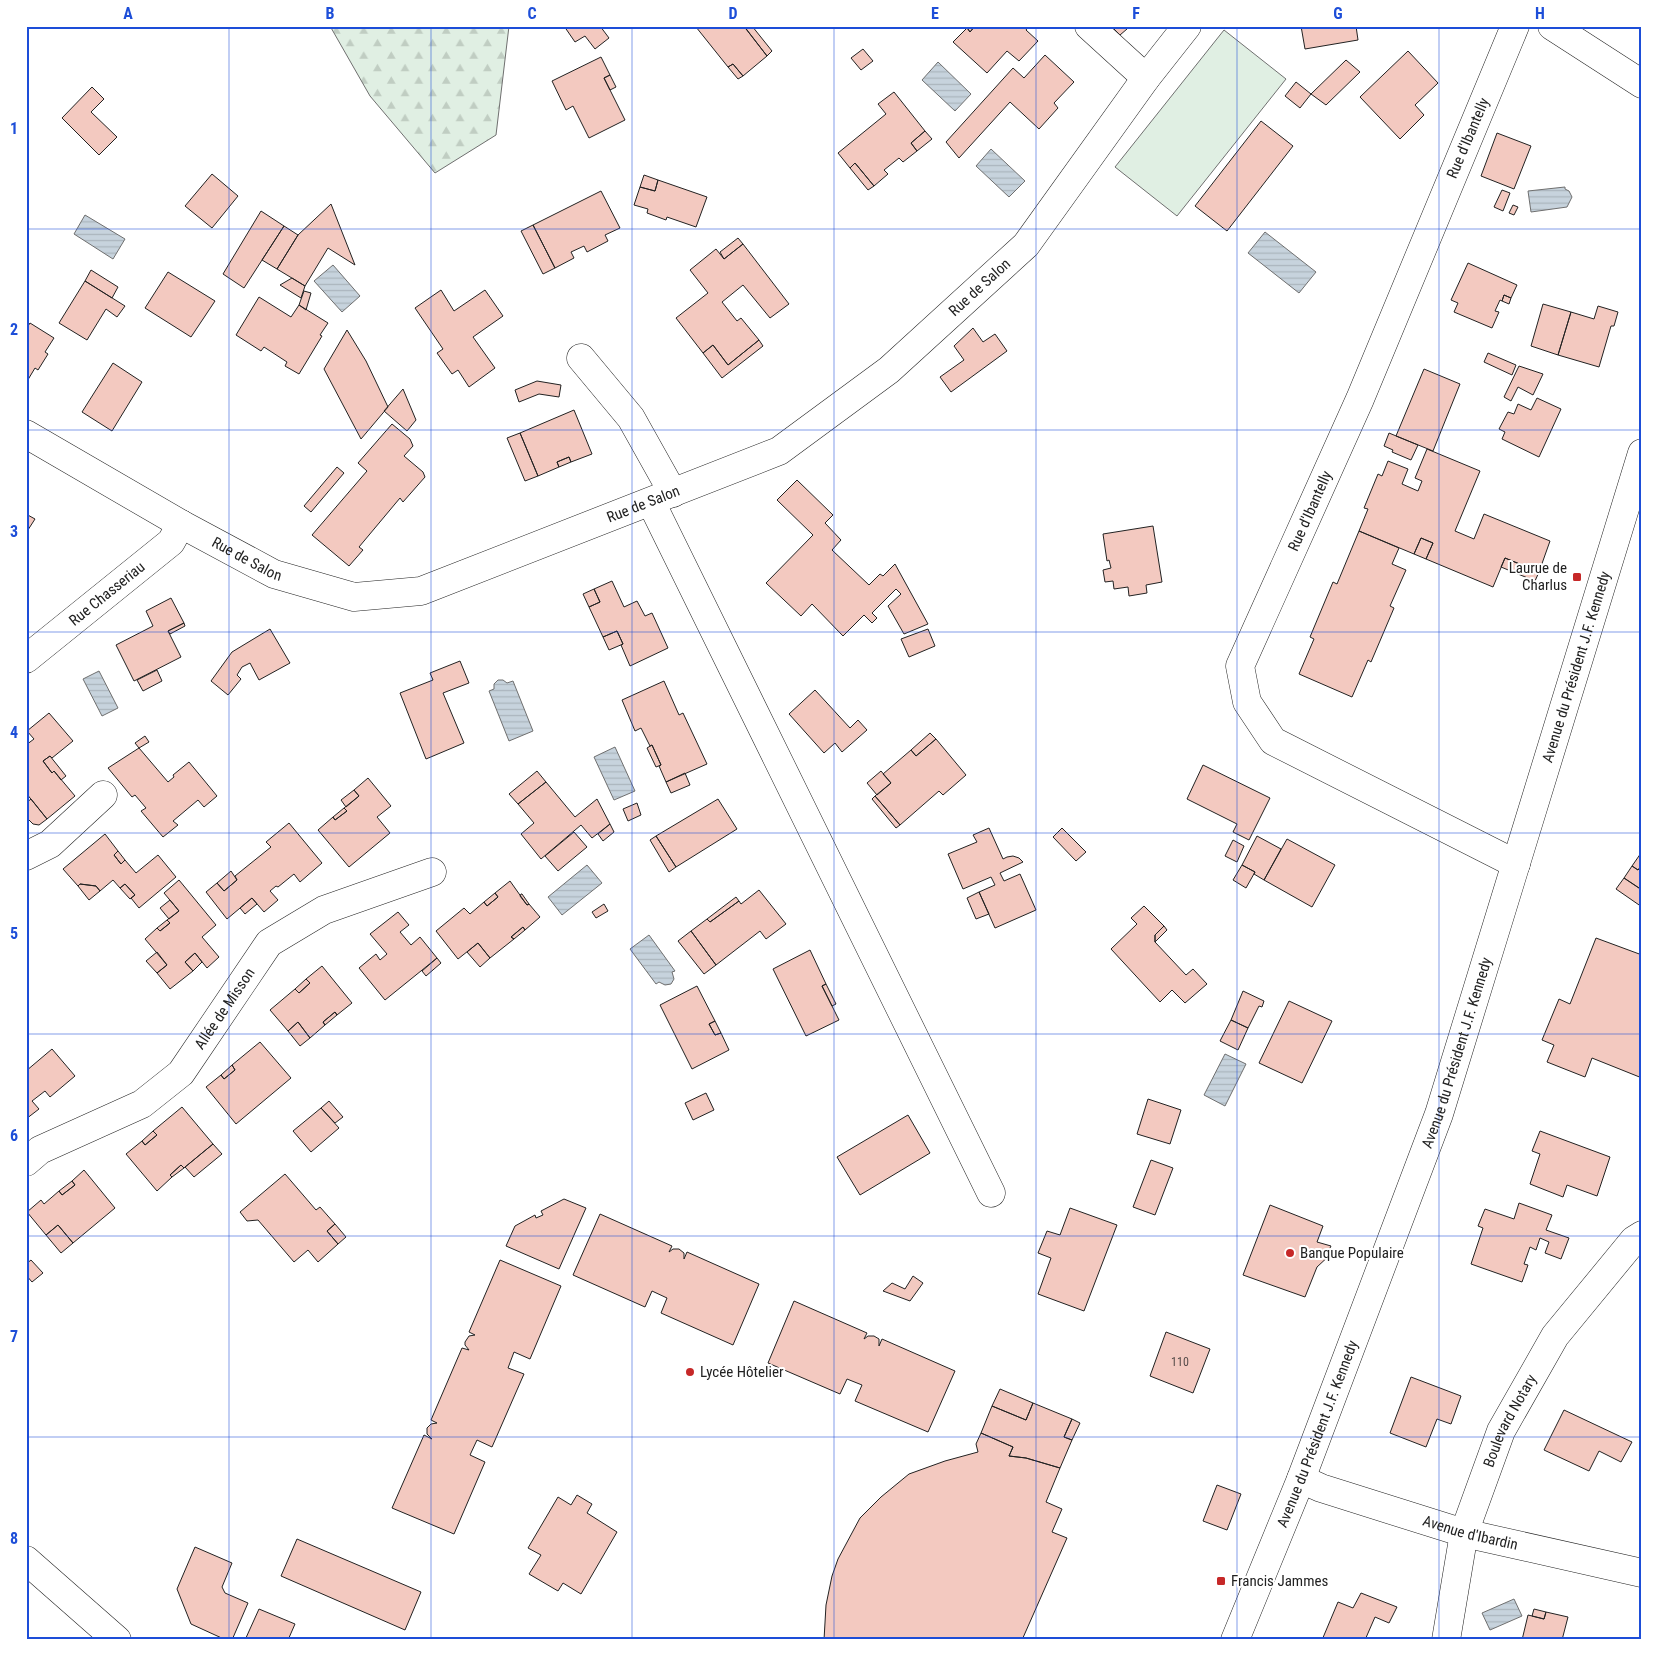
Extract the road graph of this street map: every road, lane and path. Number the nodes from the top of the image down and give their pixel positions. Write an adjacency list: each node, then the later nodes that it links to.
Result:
1 (1089, 26): 5 (street)
2 (1187, 26): 5 (street, Rue de Salon)
3 (1515, 26): 15 (street, Rue d'Ibantelly)
4 (1552, 26): 6 (street)
5 (1146, 78): 10 (street, Rue de Salon)
6 (1642, 84)
7 (581, 358): 10 (street)
8 (26, 434): 11 (street, Rue de Salon)
9 (1642, 453): 15 (street, Avenue du Président J.F. Kennedy)
10 (662, 497): 11 (street, Rue de Salon); 18 (street)
11 (181, 524): 12 (street, Rue Chasseriau)
12 (26, 659)
13 (103, 795): 14 (street)
14 (26, 856)
15 (1516, 864): 20 (street, Avenue du Président J.F. Kennedy)
16 (432, 872): 17 (street, Allée de Misson)
17 (26, 1162)
18 (991, 1194)
19 (1642, 1235): 21 (street, Boulevard Notary)
20 (1301, 1479): 21 (street, Avenue d'Ibardin); 25 (street, Avenue du Président J.F. Kennedy)
21 (1464, 1533): 23 (street, Avenue d'Ibardin); 26 (street, Boulevard Notary)
22 (29, 1569): 24 (street)
23 (1642, 1573)
24 (117, 1640)
25 (1235, 1640)
26 (1446, 1640)

